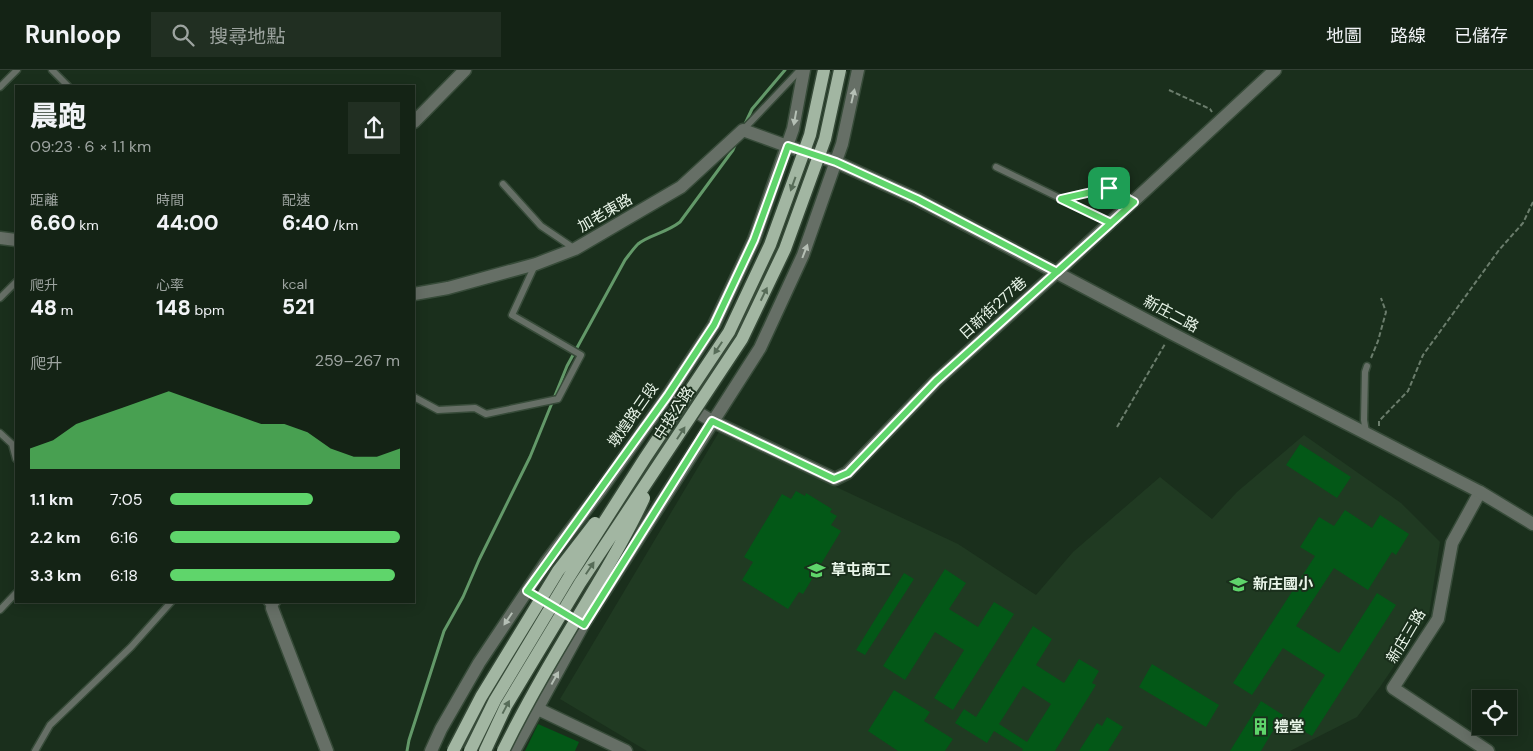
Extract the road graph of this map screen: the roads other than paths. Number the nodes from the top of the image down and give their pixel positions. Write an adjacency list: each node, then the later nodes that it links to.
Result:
1 (17, 70): 11 (lane)
2 (52, 70): 10 (lane)
3 (465, 70): 12 (street)
4 (800, 70): 13 (lane)
5 (804, 70): 14 (street, 墩煌路三段, one-way to 14)
6 (824, 70): 36 (main road, 中投公路, one-way to 36, bridge)
7 (840, 70): 37 (main road, 中投公路, one-way to 7, bridge)
8 (858, 70): 15 (street, one-way to 8)
9 (1275, 70): 19 (street, 日新街277巷)
10 (67, 85)
11 (0, 86)
12 (415, 121)
13 (743, 130): 14 (street); 23 (street, 加老東路)
14 (788, 146): 15 (street, 新庄二路); 30 (street, 墩煌路三段)
15 (836, 162): 25 (street, 新庄二路); 32 (street, one-way to 15)
16 (996, 167): 18 (lane)
17 (502, 184): 23 (lane)
18 (1061, 199): 19 (lane); 20 (lane)
19 (1134, 202): 20 (street, 日新街277巷)
20 (1111, 223): 25 (street, 日新街277巷)
21 (0, 238): 22 (street)
22 (15, 240)
23 (574, 249): 24 (street, 加老東路)
24 (536, 264): 27 (street, 加老東路); 31 (lane)
25 (1057, 272): 32 (street, 日新街277巷); 34 (street, 新庄二路)
26 (15, 283): 28 (lane)
27 (415, 294)
28 (0, 298)
29 (1367, 366): 34 (lane)
30 (668, 395): 32 (street); 40 (street, 墩煌路三段)
31 (415, 398)
32 (712, 421): 45 (street)
33 (0, 433): 35 (lane)
34 (1372, 436): 38 (street, 新庄二路)
35 (15, 455)
36 (645, 458): 50 (main road, bridge); 51 (main road, 中投公路, bridge)
37 (661, 463): 52 (main road, 中投公路, one-way to 37, bridge); 53 (main road, bridge)
38 (1480, 492): 39 (street, 新庄二路); 56 (street, 新庄三路)
39 (1533, 524)
40 (527, 591): 45 (street); 49 (street, 墩煌路三段, one-way to 49)
41 (15, 595): 44 (lane)
42 (170, 603): 47 (lane)
43 (272, 604): 48 (street)
44 (0, 610)
45 (584, 625): 46 (street, one-way to 45)
46 (538, 709): 54 (street); 55 (street)
47 (35, 751)
48 (327, 751)
49 (431, 751)
50 (453, 751)
51 (470, 751)
52 (486, 751)
53 (503, 751)
54 (514, 751)
55 (626, 751)
56 (1488, 751)

